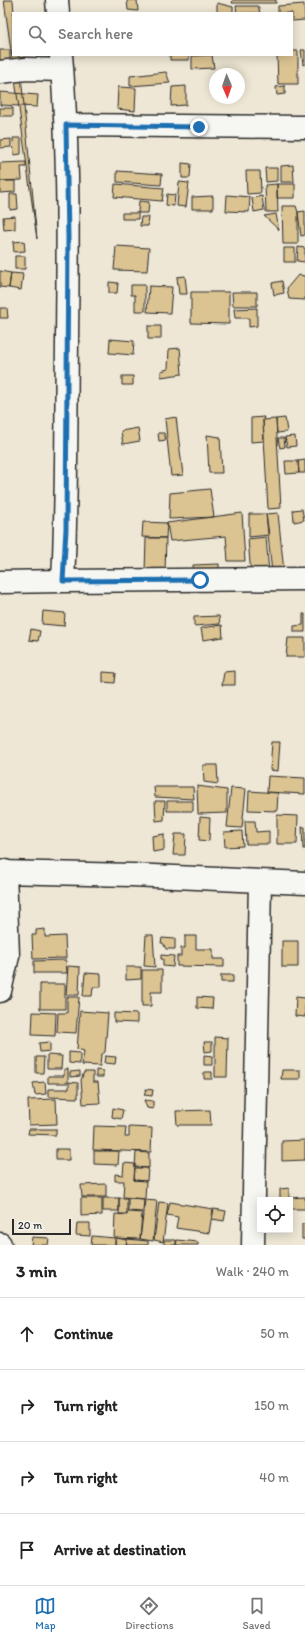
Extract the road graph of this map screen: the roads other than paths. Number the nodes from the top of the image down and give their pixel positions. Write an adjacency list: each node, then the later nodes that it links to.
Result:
1 (57, 0): 2 (street)
2 (58, 12)
3 (62, 62): 4 (street); 5 (street)
4 (0, 72)
5 (66, 125): 6 (street); 8 (street)
6 (305, 128)
7 (305, 579): 8 (street)
8 (63, 581): 9 (street)
9 (0, 582)
10 (3, 871): 11 (street); 13 (street)
11 (260, 882): 12 (street); 14 (street)
12 (305, 883)
13 (0, 991)
14 (253, 1245)

